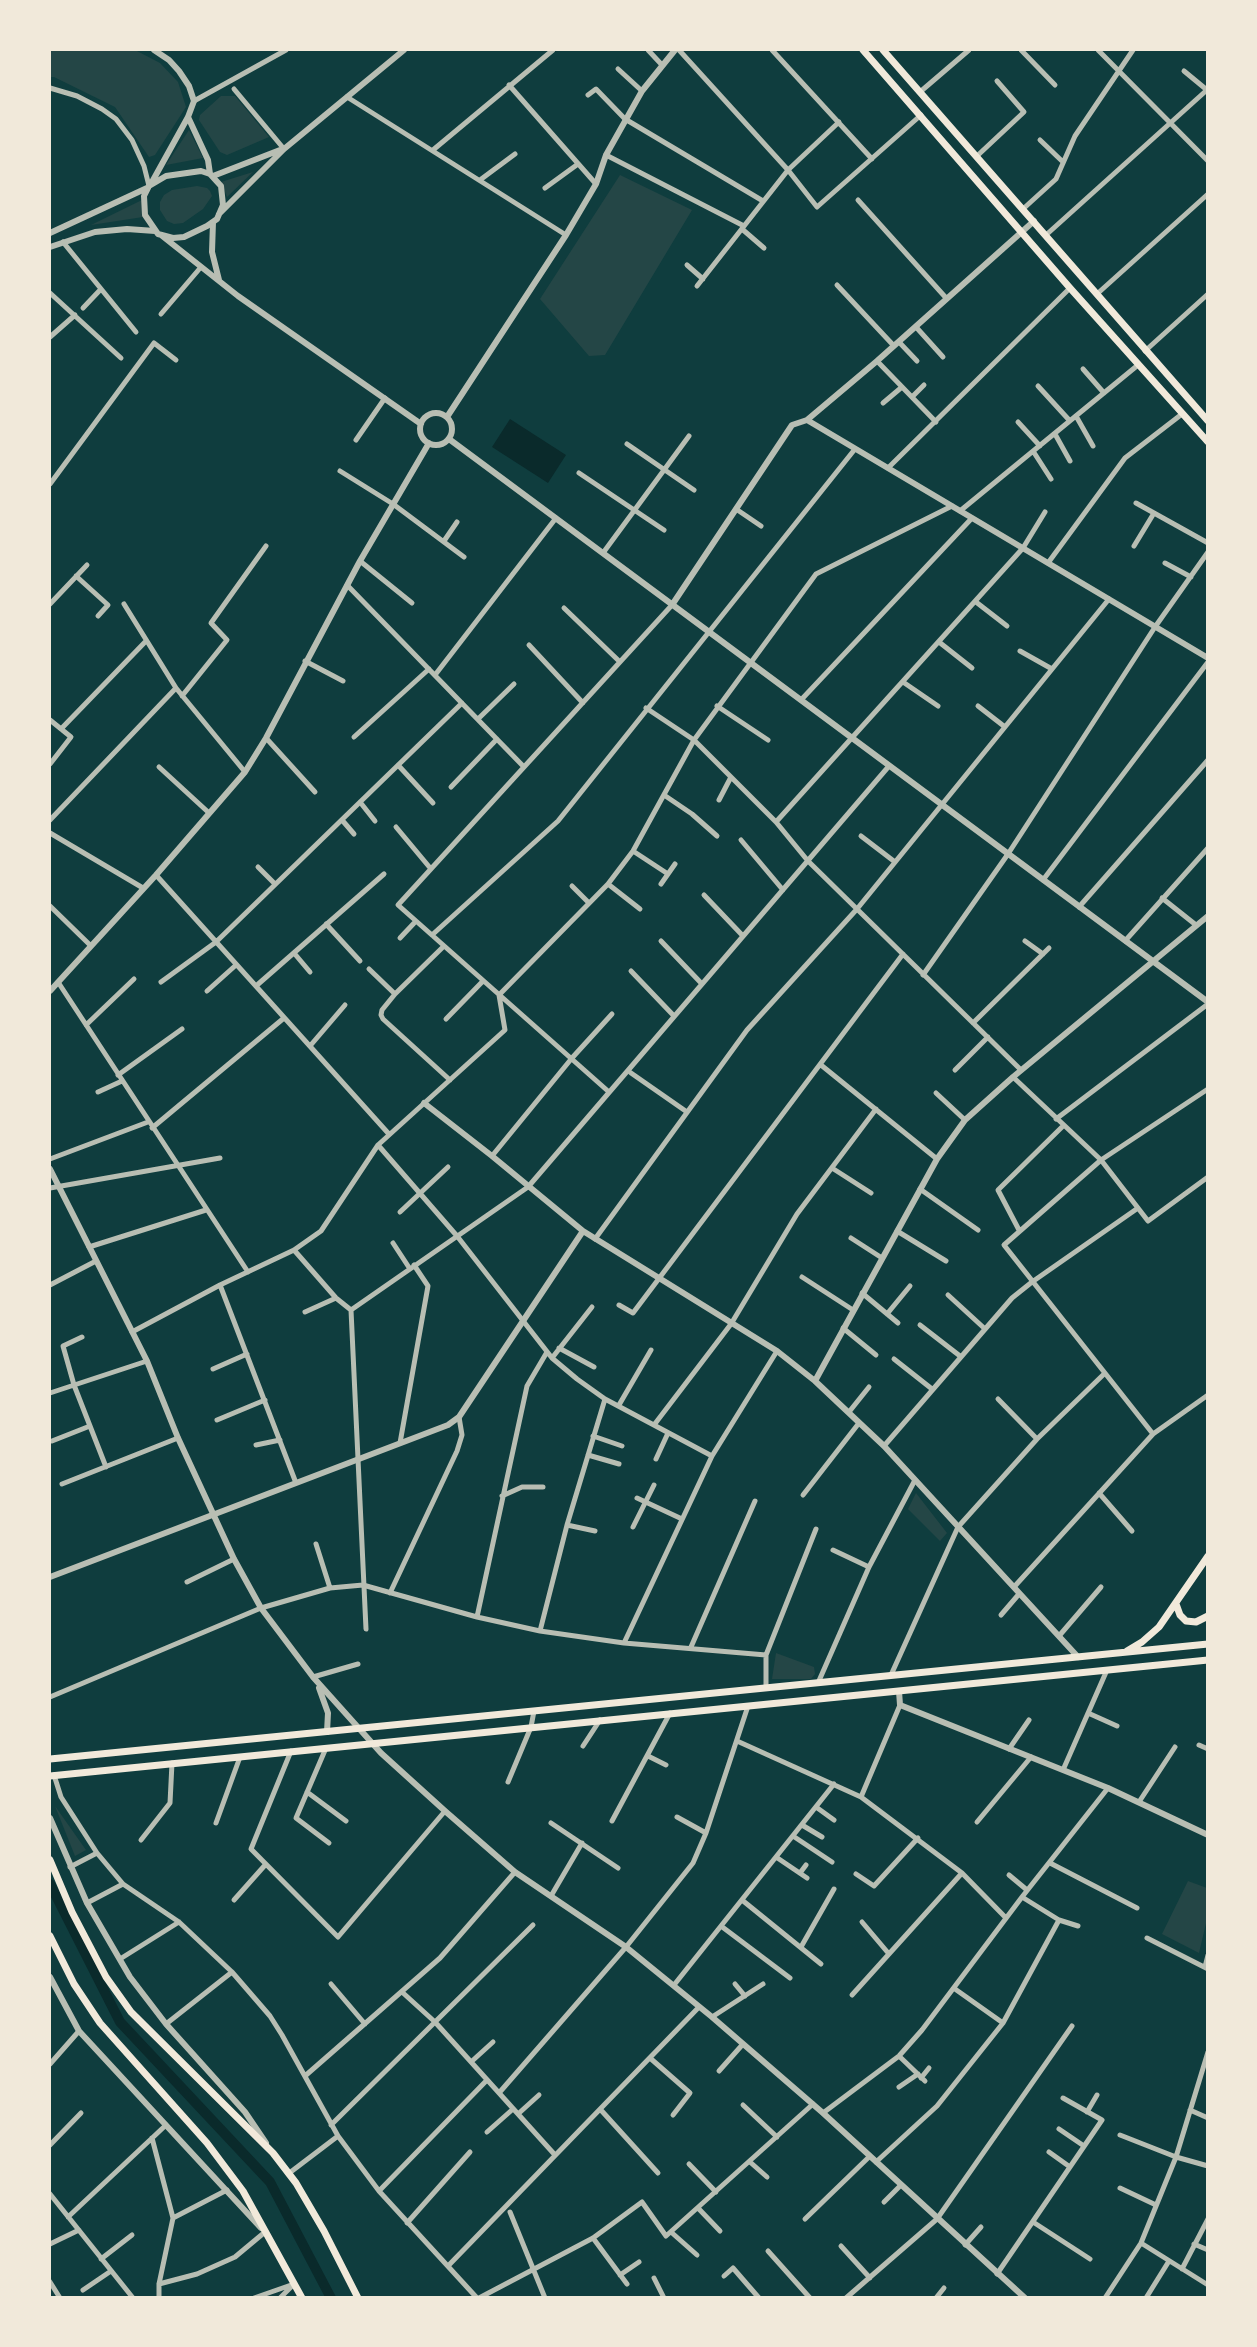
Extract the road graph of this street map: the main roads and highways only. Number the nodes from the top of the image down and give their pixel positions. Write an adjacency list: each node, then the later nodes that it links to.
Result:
1 (863, 50): 4 (main road)
2 (883, 50): 3 (main road)
3 (1208, 421)
4 (1208, 442)
5 (1208, 1556): 6 (main road)
6 (1176, 1604): 7 (main road); 9 (main road)
7 (1208, 1616)
8 (1208, 1644): 9 (main road)
9 (1124, 1652): 11 (main road)
10 (1208, 1660): 12 (main road)
11 (50, 1759)
12 (52, 1775)
13 (50, 1860): 16 (main road)
14 (50, 1936): 15 (main road)
15 (302, 2298)
16 (358, 2298)

